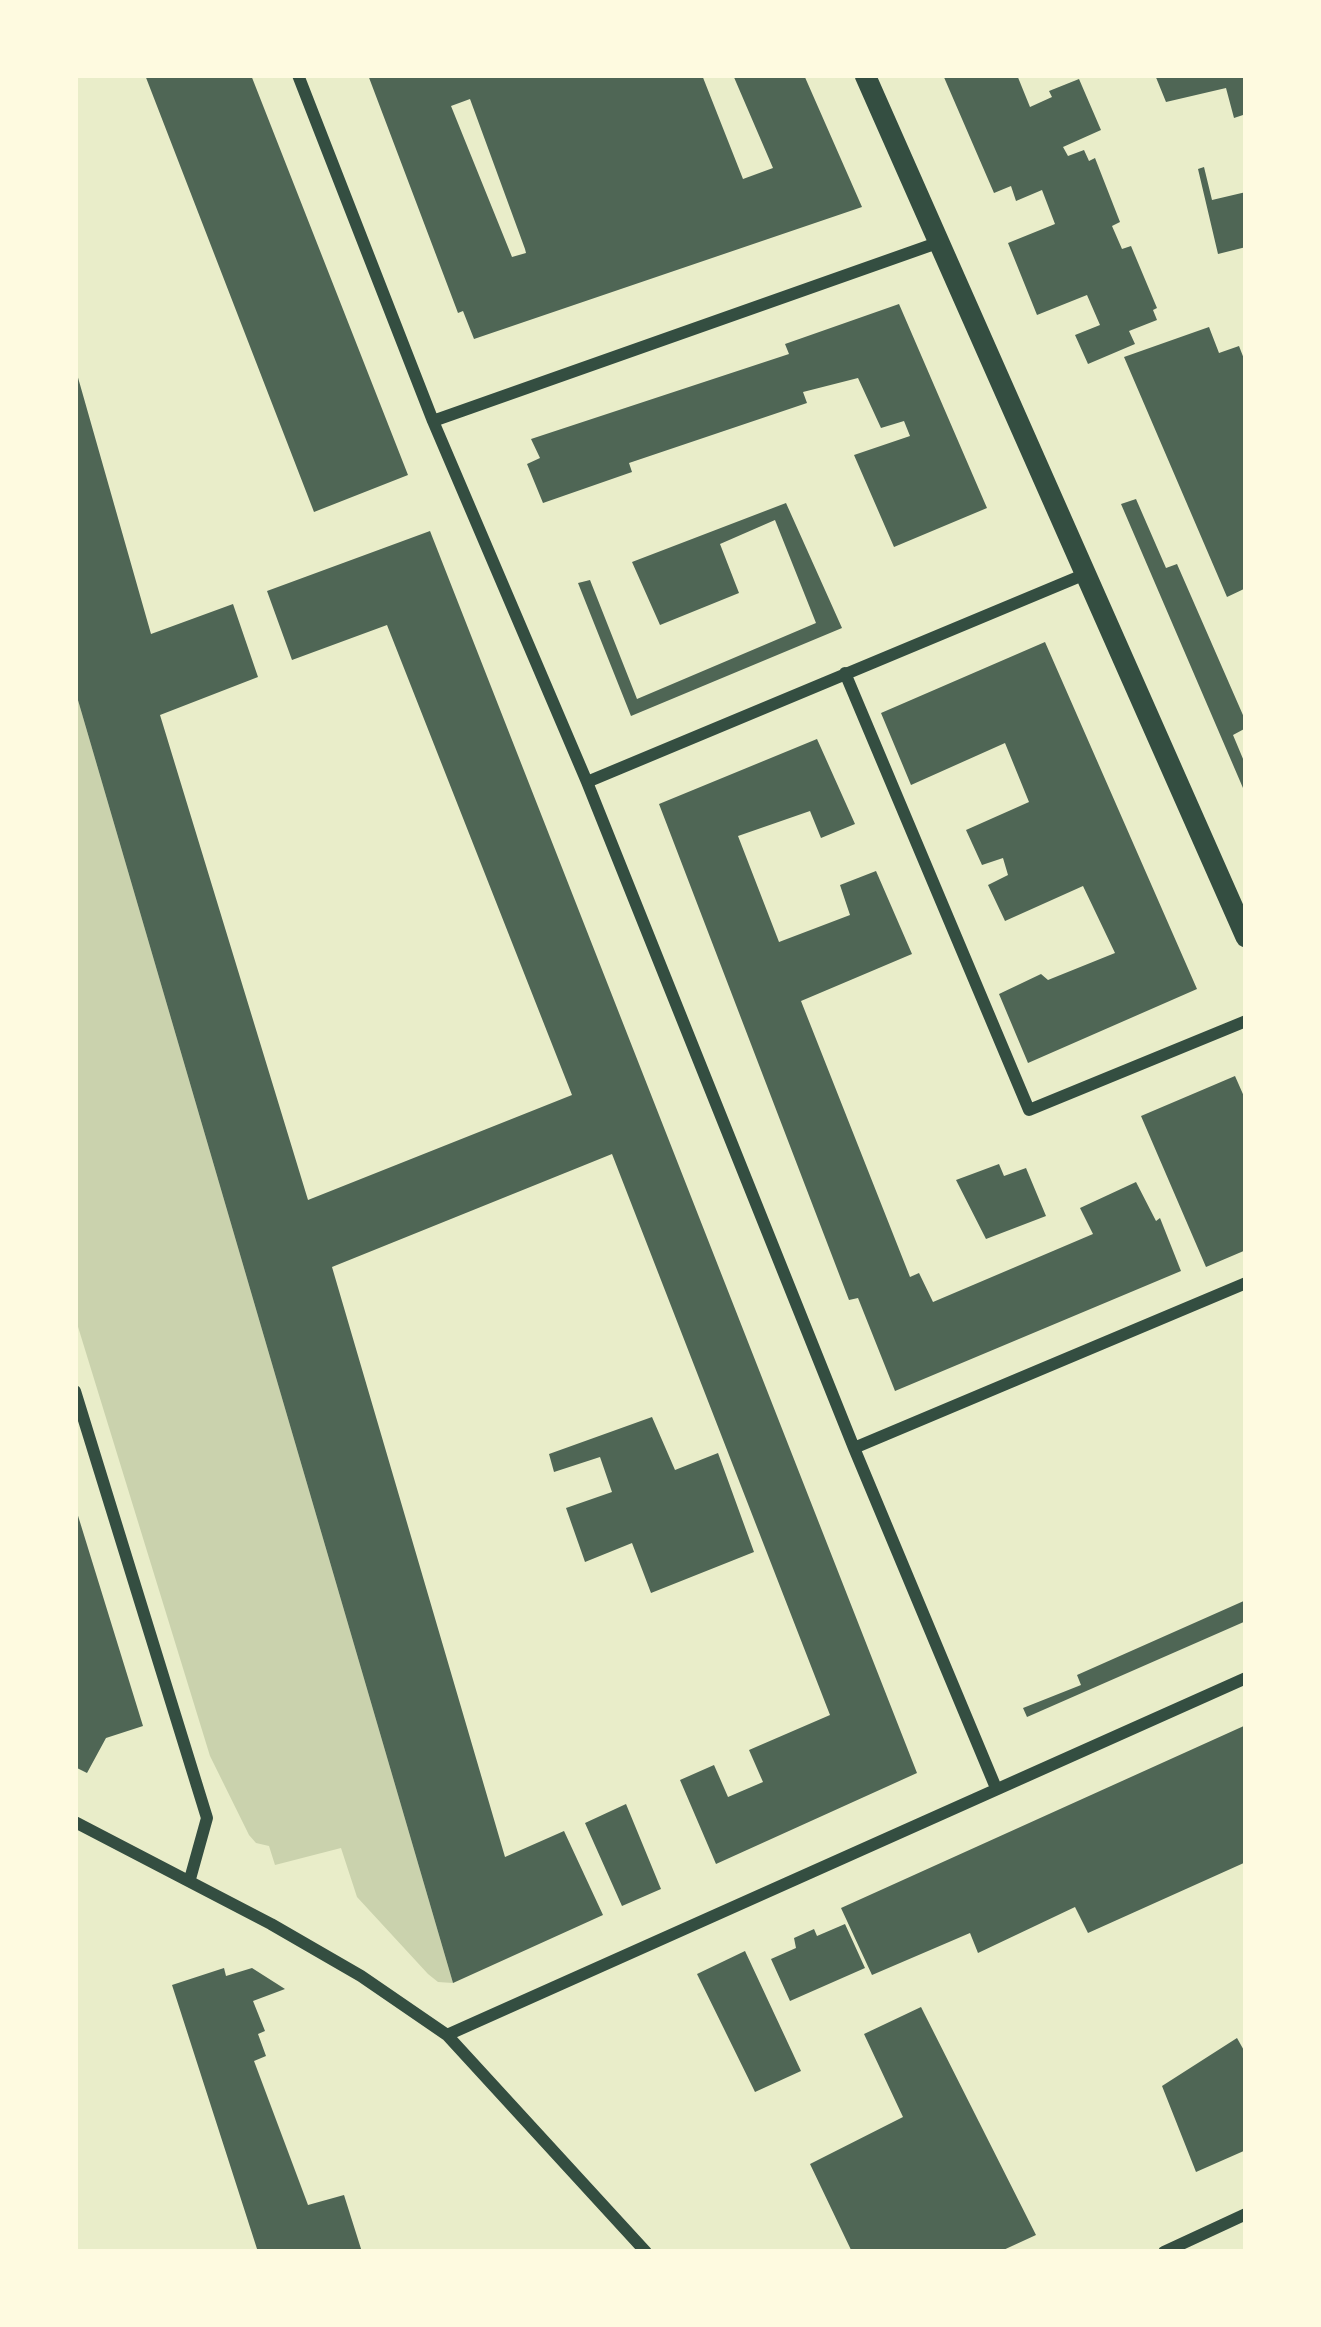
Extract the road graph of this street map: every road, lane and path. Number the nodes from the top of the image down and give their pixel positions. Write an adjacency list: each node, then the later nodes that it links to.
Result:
1 (298, 75): 4 (street)
2 (865, 75): 3 (street)
3 (937, 243): 4 (street); 5 (street)
4 (433, 421): 7 (street)
5 (1083, 575): 6 (street); 8 (street)
6 (845, 673): 7 (street); 9 (street)
7 (586, 782): 12 (street)
8 (1246, 937)
9 (1246, 1021)
10 (1246, 1283): 12 (street)
11 (75, 1391): 16 (street)
12 (854, 1448): 14 (street)
13 (1246, 1678): 14 (street)
14 (996, 1788): 17 (street)
15 (75, 1822): 16 (street)
16 (190, 1879): 17 (street)
17 (447, 2036): 19 (street)
18 (1246, 2214): 20 (street)
19 (646, 2252)
20 (1164, 2252)

